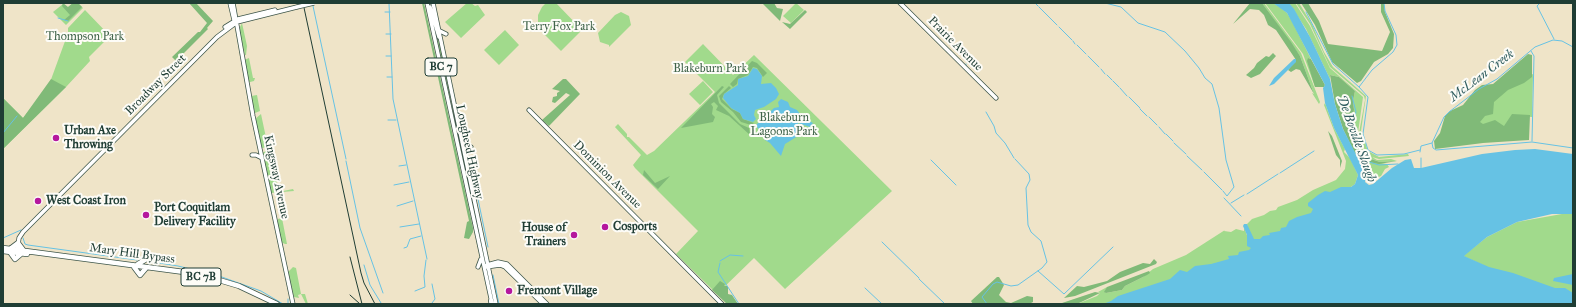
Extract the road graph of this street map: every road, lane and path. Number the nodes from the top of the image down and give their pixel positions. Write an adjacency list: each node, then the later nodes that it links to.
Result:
1 (232, 3): 8 (main road, Kingsway Avenue); 10 (main road, Kingsway Avenue)
2 (304, 3): 7 (main road, bridge)
3 (314, 3): 7 (main road, bridge)
4 (428, 3): 13 (main road); 15 (main road, Lougheed Highway / BC 7)
5 (433, 3): 12 (main road, Lougheed Highway / BC 7)
6 (900, 3): 14 (main road, Prairie Avenue)
7 (297, 6): 9 (main road)
8 (235, 12): 9 (main road); 10 (main road, Kingsway Avenue)
9 (242, 19): 10 (main road); 11 (main road)
10 (233, 23): 11 (main road); 11 (main road, Kingsway Avenue); 22 (main road, Broadway Street)
11 (237, 29): 21 (main road, Kingsway Avenue)
12 (438, 30): 13 (main road, Lougheed Highway / BC 7); 13 (main road)
13 (440, 37): 17 (main road, Lougheed Highway / BC 7)
14 (996, 98)
15 (448, 101): 18 (main road); 27 (main road, Lougheed Highway / BC 7)
16 (529, 110): 43 (main road, Dominion Avenue)
17 (462, 142): 20 (main road, Lougheed Highway / BC 7); 20 (main road)
18 (462, 149)
19 (252, 155): 21 (main road)
20 (465, 156): 28 (main road, Lougheed Highway / BC 7)
21 (262, 158): 39 (main road, Kingsway Avenue)
22 (18, 243): 24 (highway); 26 (highway)
23 (3, 248): 24 (highway, Mary Hill Bypass / BC 7B)
24 (10, 250): 25 (highway, Mary Hill Bypass / BC 7B); 26 (highway, Mary Hill Bypass / BC 7B); 26 (highway)
25 (3, 251)
26 (20, 252): 29 (highway, Mary Hill Bypass / BC 7B)
27 (481, 255): 31 (main road, Lougheed Highway / BC 7); 34 (main road)
28 (486, 256): 31 (main road, Lougheed Highway / BC 7); 33 (main road)
29 (136, 266): 30 (highway, Mary Hill Bypass / BC 7B); 30 (highway); 37 (highway, Mary Hill Bypass / BC 7B)
30 (152, 266): 38 (highway, Mary Hill Bypass / BC 7B)
31 (486, 266): 32 (main road); 33 (main road); 34 (main road, Lougheed Highway / BC 7); 35 (main road, Lougheed Highway / BC 7)
32 (496, 266): 35 (main road); 41 (main road)
33 (509, 266): 42 (main road)
34 (485, 274): 36 (main road, Lougheed Highway / BC 7)
35 (491, 278): 40 (main road, Lougheed Highway / BC 7)
36 (492, 303)
37 (271, 304)
38 (277, 304)
39 (293, 304)
40 (496, 304)
41 (544, 304)
42 (547, 304)
43 (722, 304)

